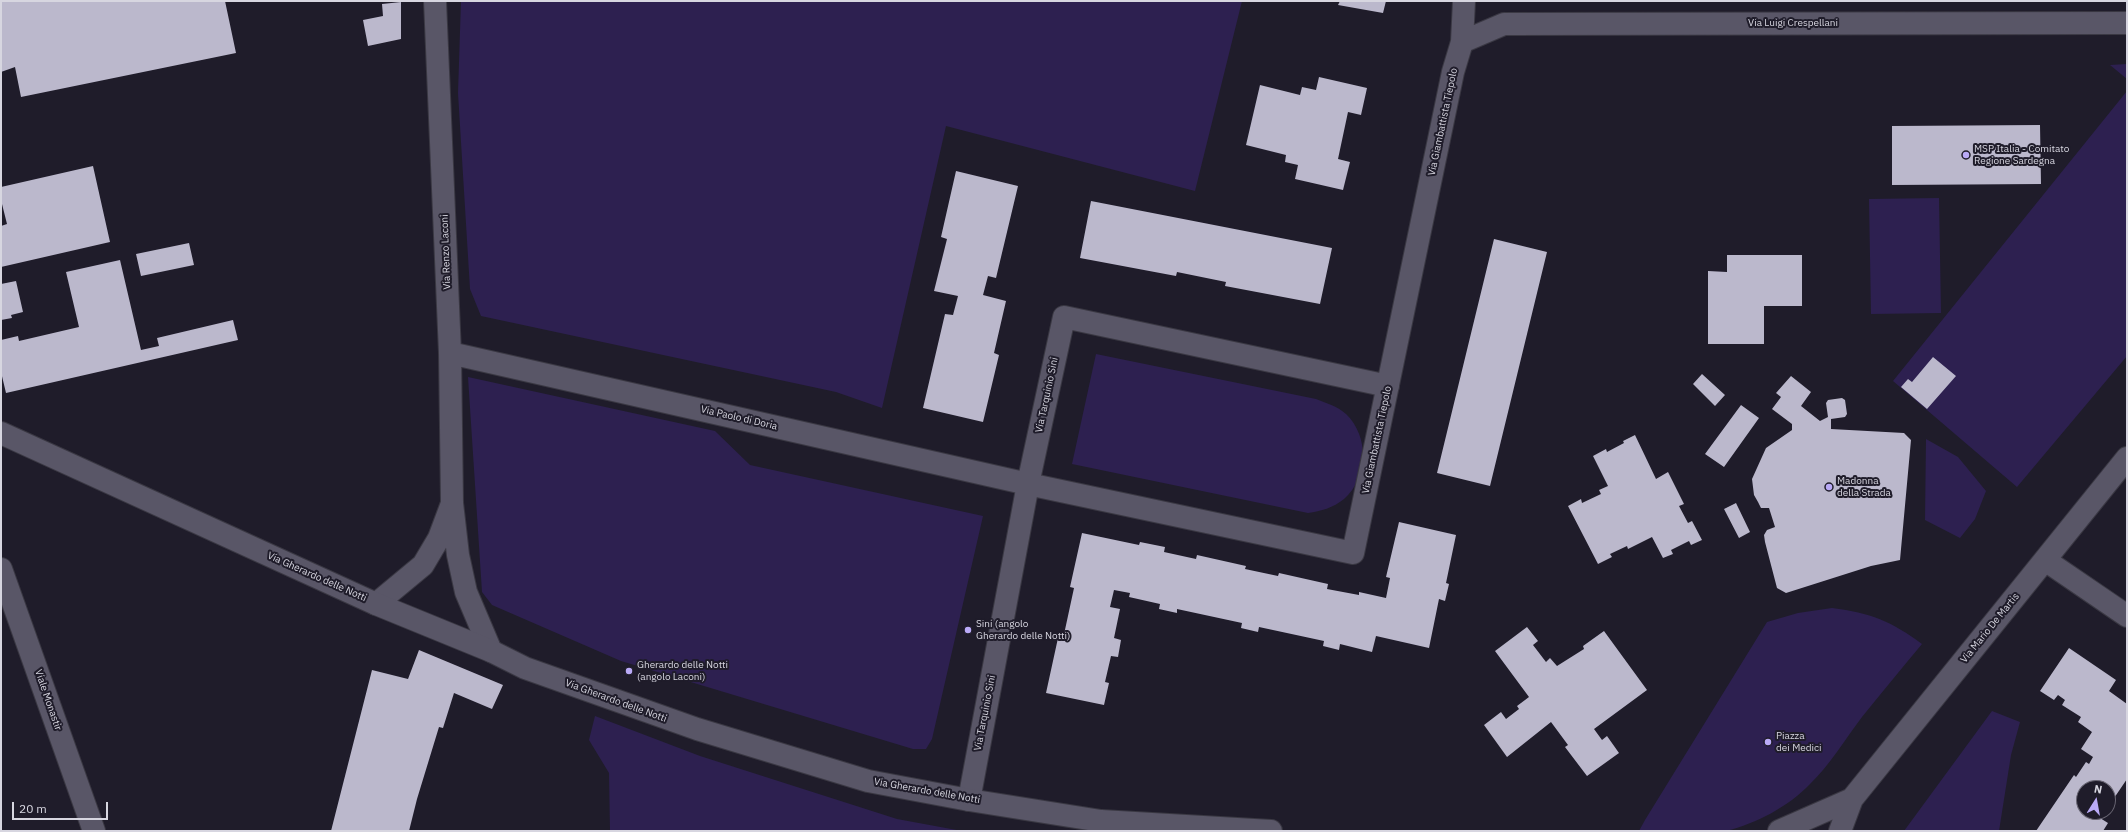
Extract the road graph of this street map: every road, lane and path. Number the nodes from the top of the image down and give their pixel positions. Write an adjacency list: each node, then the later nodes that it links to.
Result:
1 (435, 1): 5 (street, Via Renzo Laconi)
2 (1464, 1): 4 (street, Via Giambattista Tiepolo)
3 (2127, 22): 4 (street, Via Luigi Crespellani)
4 (1462, 42): 6 (street, Via Giambattista Tiepolo)
5 (450, 353): 9 (street, Via Paolo di Doria); 10 (street, Via Renzo Laconi)
6 (1388, 386): 9 (street, Via Tarquinio Sini); 9 (street, Via Giambattista Tiepolo)
7 (1, 433): 13 (street, Via Gherardo delle Notti)
8 (2127, 458): 11 (street, Via Mario De Martis)
9 (1028, 484): 17 (street, Via Tarquinio Sini)
10 (452, 504): 13 (street, Via Renzo Laconi); 15 (street, Via Renzo Laconi)
11 (2045, 560): 14 (street); 16 (street, Via Mario De Martis)
12 (1, 569): 19 (street, Viale Monastir)
13 (376, 604): 15 (street, Via Gherardo delle Notti)
14 (2127, 616)
15 (491, 651): 17 (street, Via Gherardo delle Notti)
16 (1852, 798): 18 (street, Via Mario De Martis); 22 (street, Via Mario De Martis)
17 (969, 800): 20 (street, Via Gherardo delle Notti)
18 (1813, 823): 21 (street, Via Mario De Martis)
19 (94, 831)
20 (1271, 831)
21 (1779, 831)
22 (1840, 831)

